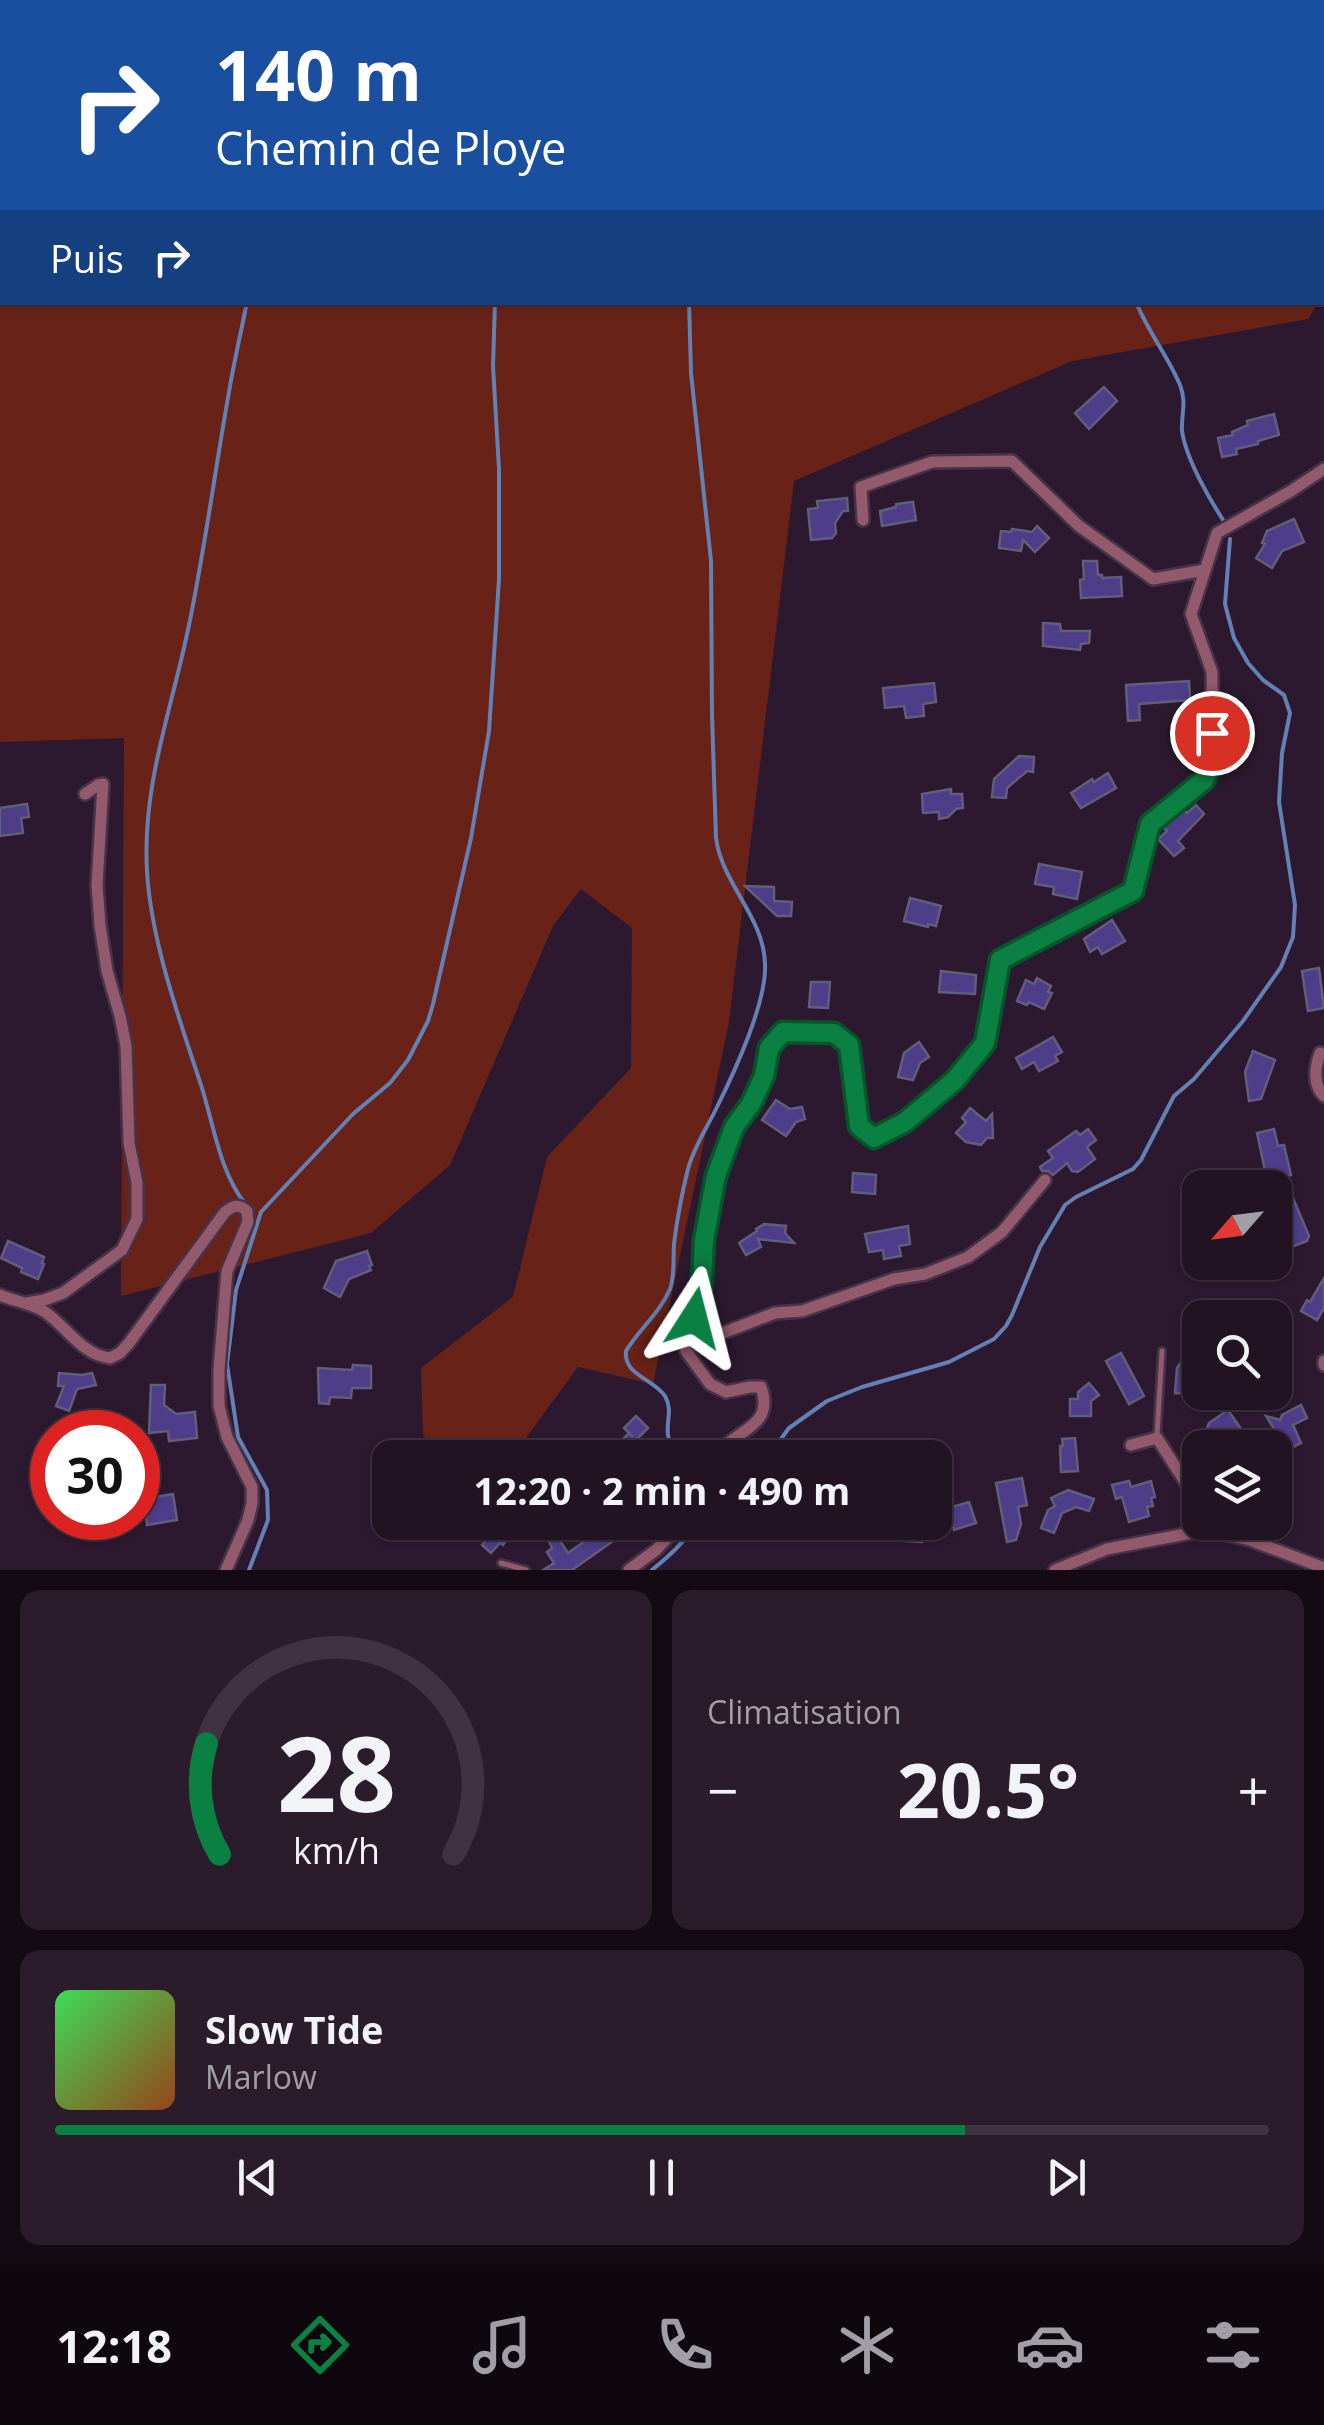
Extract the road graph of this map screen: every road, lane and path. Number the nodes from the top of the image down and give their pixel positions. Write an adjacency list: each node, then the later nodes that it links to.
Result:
1 (1324, 469): 3 (street)
2 (863, 520): 3 (street)
3 (1205, 570): 10 (street)
4 (85, 794): 9 (street)
5 (1320, 1053): 6 (street)
6 (1324, 1096)
7 (1045, 1180): 10 (street)
8 (0, 1295): 9 (street)
9 (22, 1304): 21 (street)
10 (688, 1336): 13 (street)
11 (1162, 1351): 12 (lane)
12 (1156, 1438): 14 (street); 15 (street)
13 (732, 1440)
14 (1131, 1445)
15 (1182, 1478)
16 (1182, 1532): 24 (street)
17 (665, 1540): 23 (street)
18 (1250, 1540): 20 (street)
19 (502, 1563): 22 (lane)
20 (1324, 1568)
21 (226, 1570)
22 (526, 1570)
23 (629, 1570)
24 (1055, 1570)

